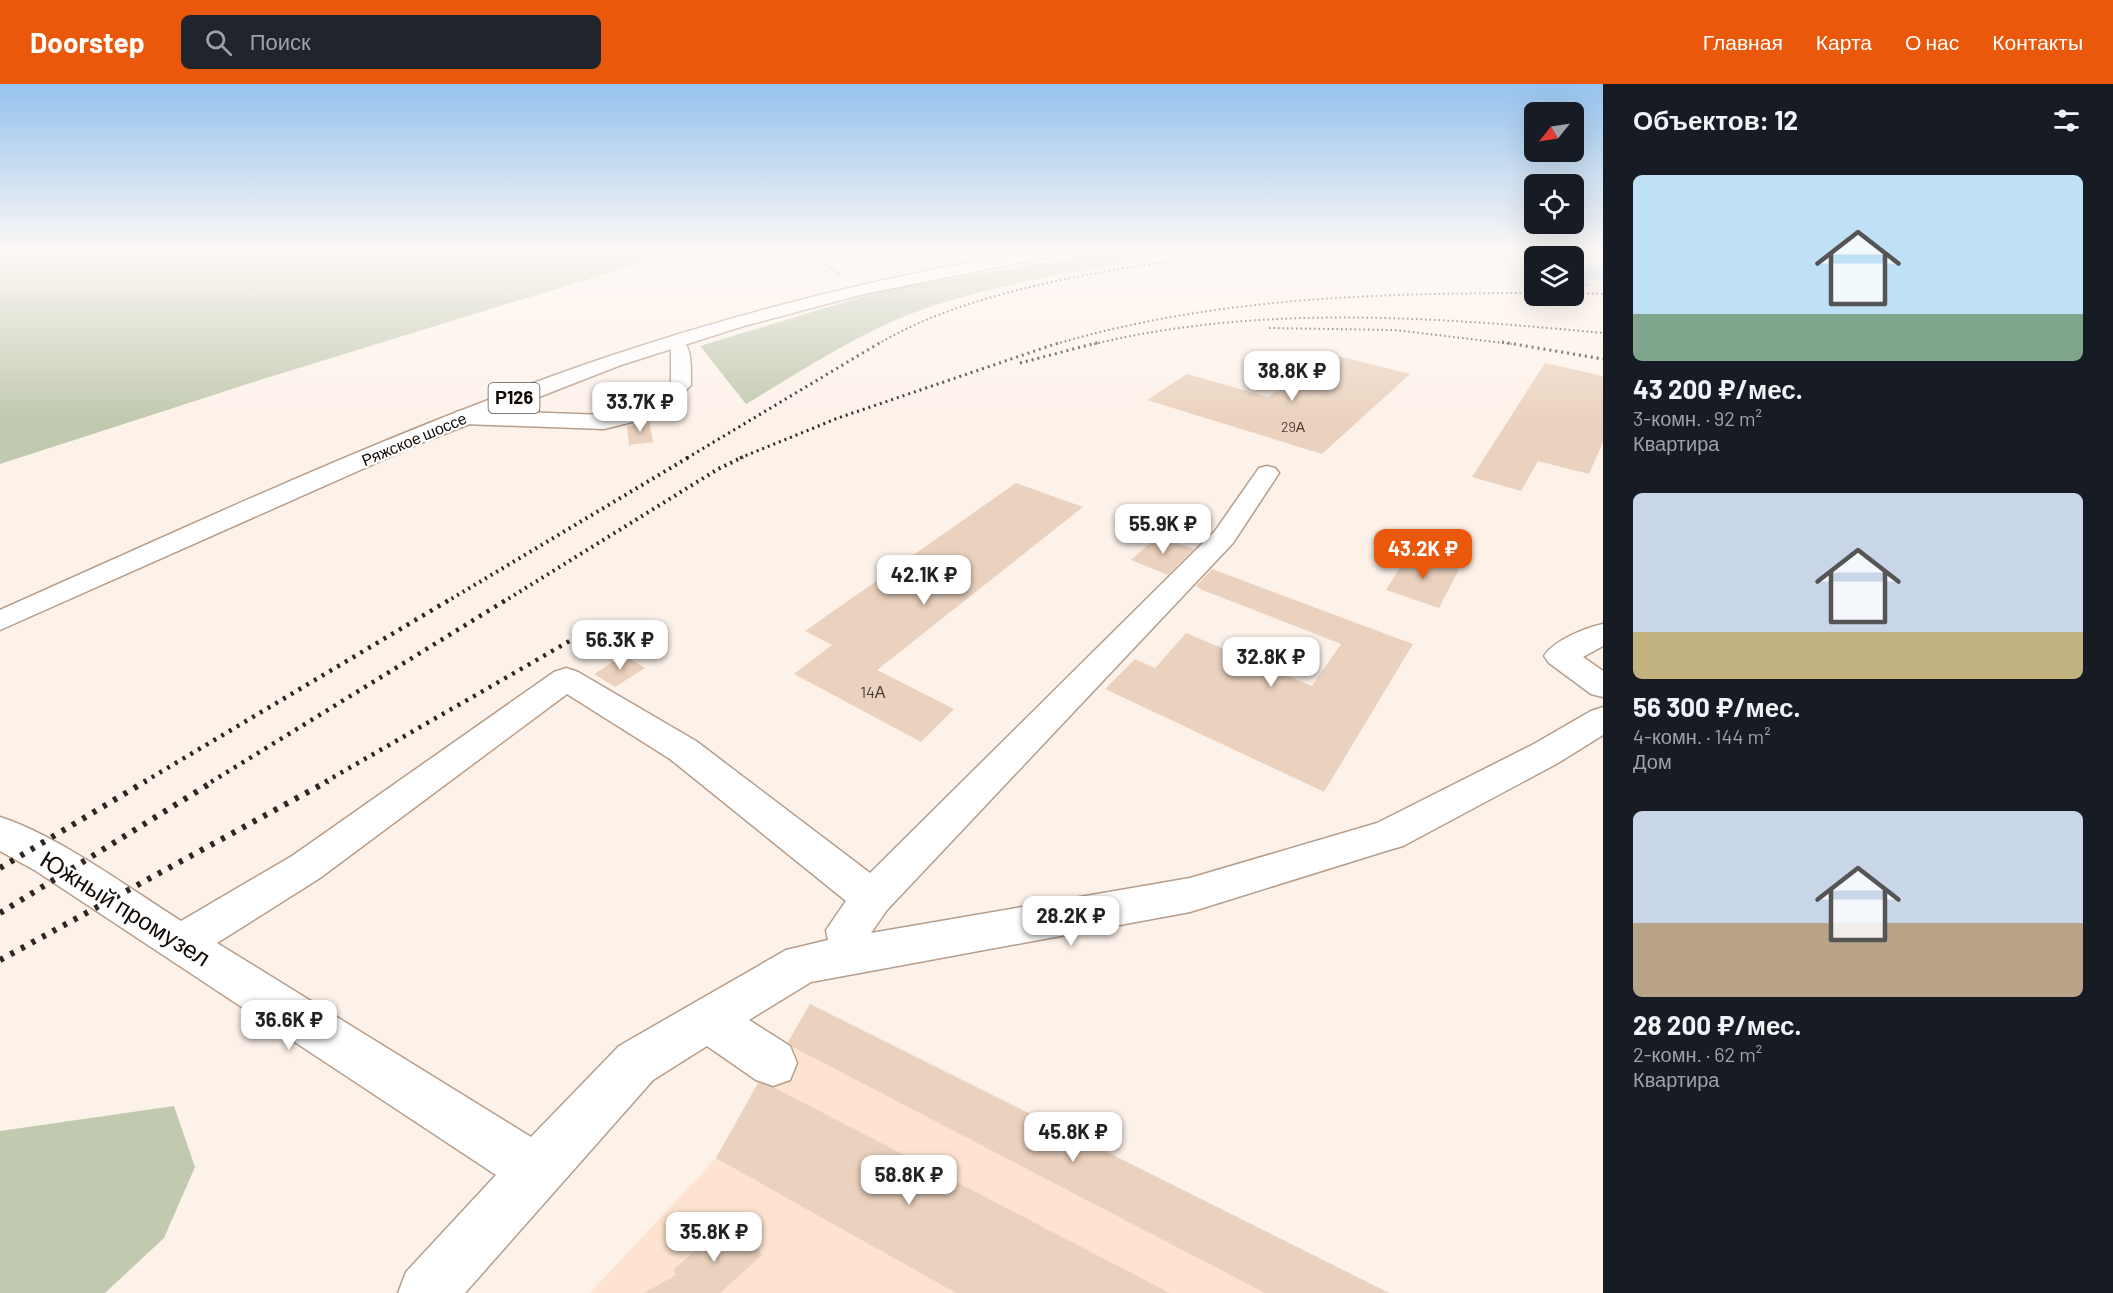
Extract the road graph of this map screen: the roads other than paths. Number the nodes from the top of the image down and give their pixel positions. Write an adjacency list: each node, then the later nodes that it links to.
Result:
1 (791, 308): 2 (main road, Ряжское шоссе / Р126)
2 (674, 342): 3 (main road, Ряжское шоссе / Р126); 3 (main road)
3 (464, 417): 5 (main road, Ряжское шоссе / Р126)
4 (1267, 473): 10 (main road)
5 (0, 621)
6 (1603, 633): 7 (main road)
7 (1603, 686)
8 (1603, 719): 12 (main road)
9 (0, 832): 11 (main road, Южный промузел)
10 (872, 898): 11 (main road); 12 (main road)
11 (181, 943): 15 (main road, Южный промузел)
12 (852, 955): 13 (main road)
13 (707, 1020): 14 (main road); 15 (main road)
14 (773, 1063)
15 (536, 1170): 16 (main road)
16 (427, 1293)

